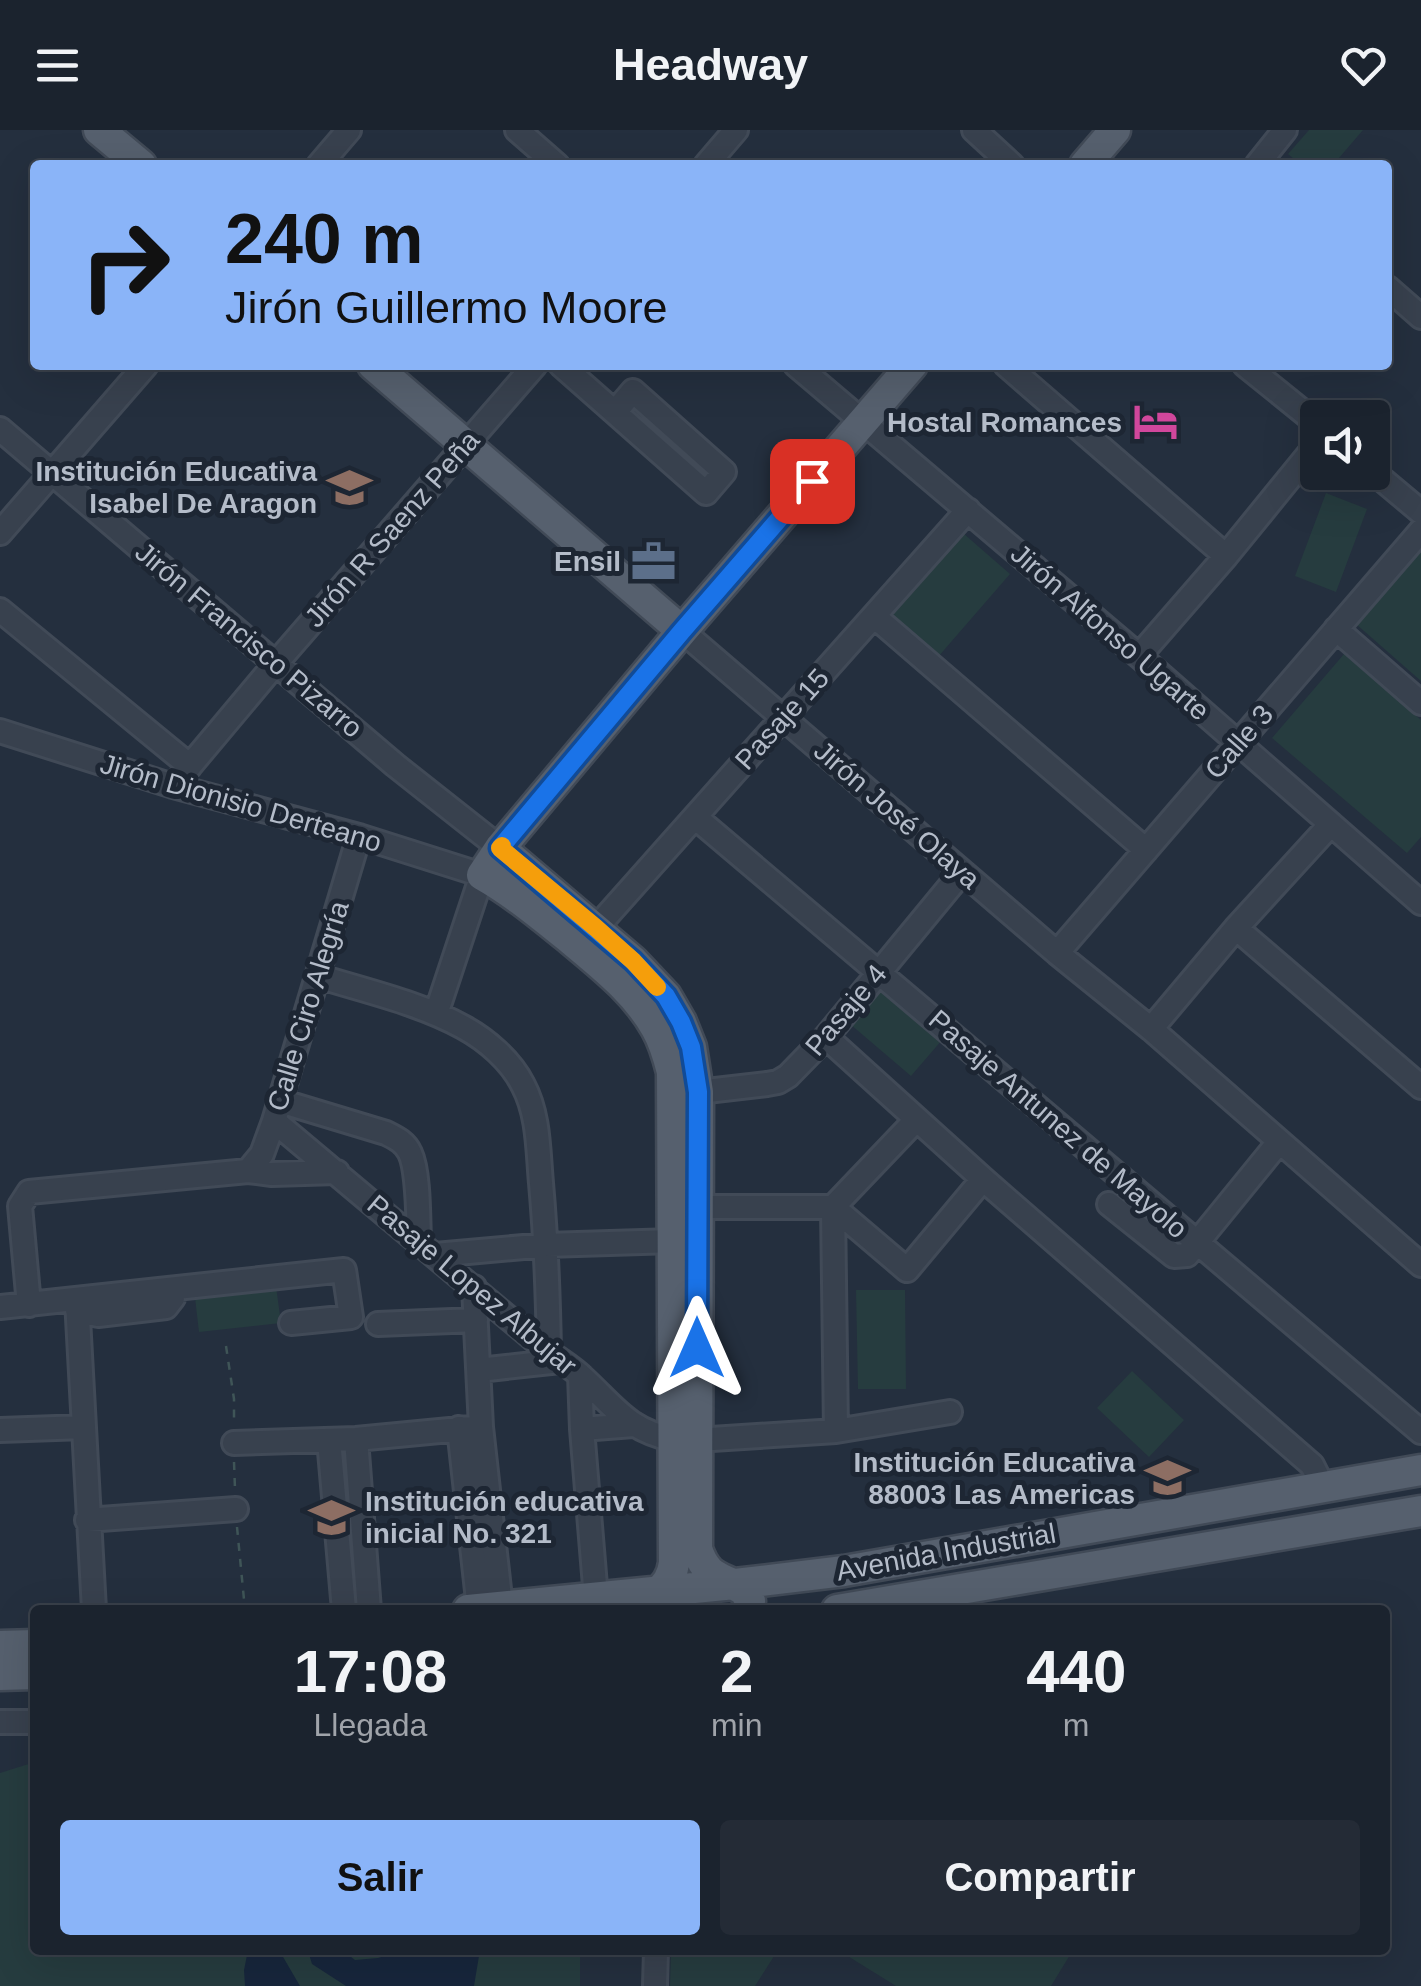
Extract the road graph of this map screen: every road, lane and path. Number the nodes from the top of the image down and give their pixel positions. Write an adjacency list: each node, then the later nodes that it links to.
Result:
1 (100, 130): 8 (main road)
2 (517, 130): 10 (street)
3 (736, 130): 11 (street)
4 (974, 130): 12 (street)
5 (1115, 130): 13 (main road)
6 (1286, 130): 14 (street)
7 (340, 133): 9 (street)
8 (134, 160)
9 (322, 160)
10 (551, 160)
11 (710, 160)
12 (1007, 160)
13 (1089, 160)
14 (1261, 160)
15 (1392, 292): 16 (street)
16 (1421, 317)
17 (142, 370): 30 (street)
18 (379, 370): 28 (main road, Jirón José Olaya)
19 (531, 370): 28 (street, Jirón R Saenz Peña)
20 (567, 370): 32 (street)
21 (802, 370): 26 (street, Jirón Alfonso Ugarte)
22 (908, 370): 26 (main road)
23 (1012, 370): 37 (street)
24 (1251, 370): 25 (street)
25 (1300, 409)
26 (864, 421): 33 (street, Jirón Alfonso Ugarte); 41 (main road)
27 (0, 428): 30 (street, Jirón Francisco Pizarro)
28 (466, 445): 41 (main road, Jirón José Olaya); 43 (street, Jirón R Saenz Peña)
29 (1300, 465): 37 (street)
30 (51, 473): 36 (street); 43 (street, Jirón Francisco Pizarro)
31 (1390, 486): 34 (street)
32 (706, 492)
33 (968, 510): 39 (street, Pasaje 15); 42 (street, Jirón Alfonso Ugarte)
34 (1421, 512)
35 (1421, 531): 40 (street, Calle 3)
36 (0, 533)
37 (1226, 556): 42 (street)
38 (0, 610): 48 (street)
39 (874, 616): 45 (street, Pasaje 15); 54 (street)
40 (1336, 629): 44 (street); 47 (street, Calle 3)
41 (682, 631): 45 (street, Jirón José Olaya); 53 (main road)
42 (1139, 656): 47 (street, Jirón Alfonso Ugarte)
43 (277, 662): 48 (street, Jirón R Saenz Peña); 53 (street, Jirón Francisco Pizarro)
44 (1421, 703)
45 (783, 718): 50 (street, Pasaje 15); 55 (street, Jirón José Olaya)
46 (0, 731): 49 (street, Jirón Dionisio Derteano)
47 (1238, 743): 51 (street, Jirón Alfonso Ugarte); 54 (street, Calle 3)
48 (190, 766): 49 (street, Jirón R Saenz Peña)
49 (173, 786): 52 (street, Jirón Dionisio Derteano)
50 (694, 817): 58 (street, Pasaje 15); 61 (street, Pasaje Antunez de Mayolo)
51 (1331, 824): 57 (street, Jirón Alfonso Ugarte); 59 (street)
52 (359, 836): 56 (street, Jirón Dionisio Derteano); 62 (street, Calle Ciro Alegría)
53 (500, 848): 56 (main road); 58 (main road)
54 (1146, 850): 60 (street, Calle 3)
55 (962, 872): 60 (street, Jirón José Olaya); 61 (street, Pasaje 4)
56 (482, 875): 63 (street); 76 (main road)
57 (1416, 889)
58 (596, 928): 67 (main road)
59 (1236, 928): 64 (street); 66 (street)
60 (1057, 953): 64 (street, Jirón José Olaya)
61 (879, 972): 65 (street, Pasaje 4); 78 (street, Pasaje Antunez de Mayolo)
62 (318, 976): 63 (street); 68 (street, Calle Ciro Alegría)
63 (436, 1014): 79 (street)
64 (1151, 1029): 70 (street, Jirón José Olaya)
65 (826, 1037): 67 (street, Pasaje 4); 69 (street)
66 (1421, 1087)
67 (698, 1092): 76 (main road)
68 (277, 1111): 71 (street, Calle Ciro Alegría); 72 (street, Pasaje Lopez Albujar); 80 (street)
69 (916, 1120): 73 (street); 75 (street)
70 (1278, 1142): 78 (street); 81 (street, Jirón José Olaya)
71 (248, 1171): 72 (street); 83 (street)
72 (337, 1172): 80 (street, Pasaje Lopez Albujar)
73 (983, 1179): 75 (street); 106 (street)
74 (1110, 1204): 78 (street)
75 (833, 1206): 76 (street); 99 (street)
76 (686, 1207): 77 (main road); 103 (main road)
77 (674, 1241): 79 (street); 103 (main road)
78 (1198, 1244): 100 (street, Pasaje Antunez de Mayolo)
79 (546, 1245): 80 (street); 90 (street)
80 (427, 1248): 82 (street, Pasaje Lopez Albujar)
81 (1419, 1260)
82 (474, 1287): 86 (street); 90 (street, Pasaje Lopez Albujar)
83 (29, 1305): 84 (street); 85 (street)
84 (77, 1305): 87 (street); 95 (street)
85 (0, 1307)
86 (476, 1320): 88 (street); 91 (street)
87 (291, 1323)
88 (378, 1324)
89 (226, 1346): 104 (path)
90 (554, 1356): 91 (street); 92 (street, Pasaje Lopez Albujar)
91 (478, 1370): 96 (street)
92 (580, 1375): 94 (street, Pasaje Lopez Albujar); 97 (street)
93 (950, 1412): 99 (street, Pasaje Lopez Albujar)
94 (633, 1425): 97 (street); 103 (street, Pasaje Lopez Albujar)
95 (84, 1427): 98 (street); 109 (street)
96 (470, 1428): 101 (street); 117 (street)
97 (582, 1429): 111 (street)
98 (0, 1430)
99 (836, 1431): 103 (street, Pasaje Lopez Albujar)
100 (1421, 1432)
101 (356, 1439): 102 (street); 116 (street)
102 (329, 1440): 104 (street); 115 (street)
103 (685, 1440): 110 (main road); 112 (main road)
104 (234, 1443): 107 (path)
105 (1421, 1470): 106 (main road, Avenida Industrial)
106 (1323, 1487): 110 (main road, Avenida Industrial)
107 (236, 1509): 109 (street); 114 (path)
108 (1421, 1511): 119 (main road, Avenida Industrial)
109 (87, 1520): 113 (street)
110 (742, 1597): 112 (main road, Avenida Industrial)
111 (596, 1598): 112 (main road, Avenida Industrial); 118 (main road, Avenida Industrial)
112 (653, 1601)
113 (94, 1605)
114 (245, 1605)
115 (344, 1605)
116 (369, 1605)
117 (490, 1605)
118 (522, 1605)
119 (866, 1605)
120 (0, 1646): 121 (main road)
121 (30, 1646)
122 (30, 1674): 123 (main road)
123 (0, 1675)
124 (0, 1722): 125 (street)
125 (30, 1722)
126 (656, 1955): 127 (street)
127 (655, 1986)

